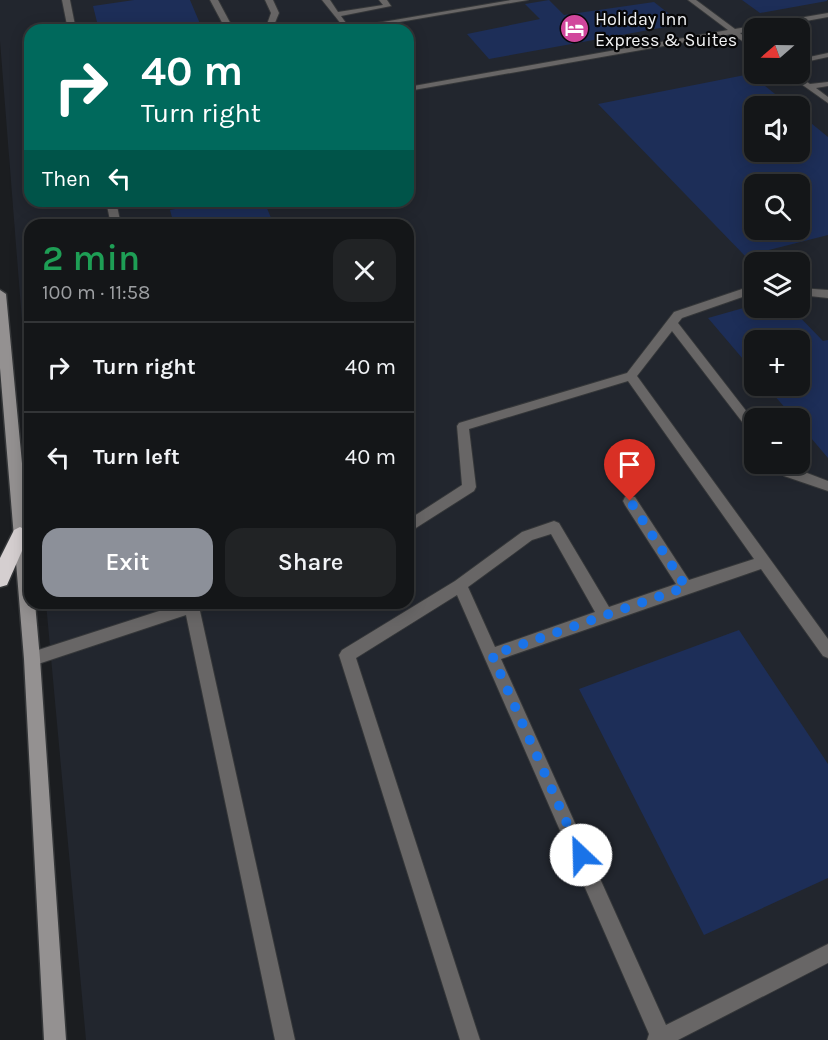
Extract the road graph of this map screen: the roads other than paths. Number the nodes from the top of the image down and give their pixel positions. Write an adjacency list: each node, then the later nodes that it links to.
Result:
1 (76, 0): 8 (lane)
2 (214, 0): 12 (lane)
3 (269, 0): 13 (lane)
4 (326, 0): 9 (lane)
5 (383, 0): 9 (lane)
6 (524, 0): 15 (lane)
7 (692, 0): 16 (lane)
8 (66, 1): 11 (lane)
9 (336, 15): 14 (lane)
10 (828, 15): 16 (lane)
11 (71, 24)
12 (227, 24)
13 (271, 24)
14 (342, 24)
15 (382, 24)
16 (734, 31): 17 (lane); 23 (lane)
17 (744, 38)
18 (828, 56): 19 (lane)
19 (810, 59)
20 (805, 84): 22 (lane)
21 (828, 84): 22 (lane)
22 (809, 87): 24 (lane)
23 (414, 88)
24 (828, 101)
25 (744, 292): 29 (lane)
26 (810, 293): 28 (lane)
27 (0, 294): 36 (main road)
28 (828, 294)
29 (672, 324): 30 (lane); 31 (lane)
30 (631, 375): 35 (lane); 37 (lane)
31 (744, 416)
32 (795, 474): 33 (lane)
33 (828, 486)
34 (630, 501): 41 (lane)
35 (414, 523)
36 (20, 536): 38 (main road); 39 (highway)
37 (764, 562): 41 (lane); 46 (lane)
38 (24, 577)
39 (0, 579)
40 (460, 585): 45 (lane); 47 (lane); 53 (lane)
41 (686, 587): 45 (lane)
42 (27, 609): 48 (main road)
43 (182, 609): 48 (lane)
44 (198, 609): 52 (lane)
45 (605, 615): 47 (lane)
46 (828, 651)
47 (492, 655): 50 (lane)
48 (32, 659): 51 (main road)
49 (828, 953): 50 (lane)
50 (660, 1039)
51 (55, 1040)
52 (285, 1040)
53 (470, 1040)

